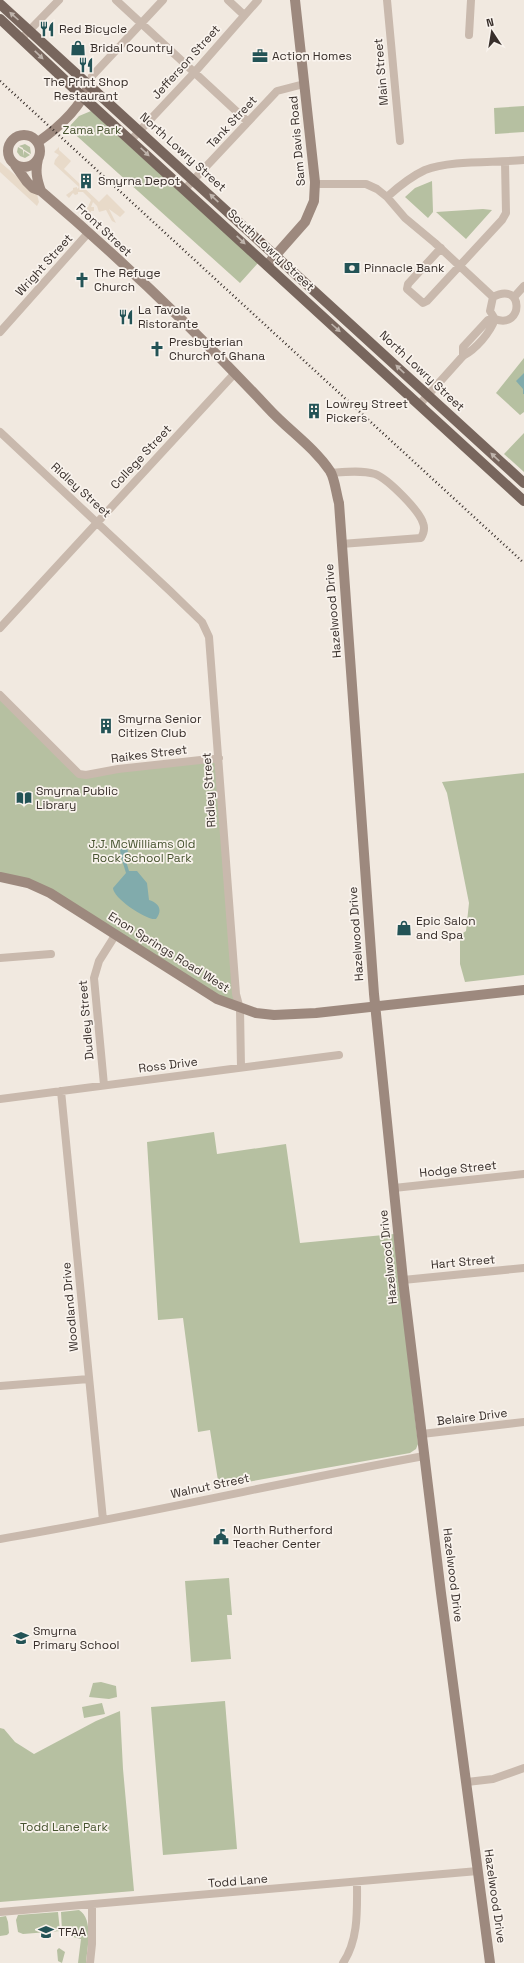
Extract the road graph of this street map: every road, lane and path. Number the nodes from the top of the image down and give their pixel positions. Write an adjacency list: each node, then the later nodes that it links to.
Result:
1 (59, 0): 13 (street)
2 (116, 0): 12 (street)
3 (163, 0): 12 (street)
4 (228, 0): 10 (street)
5 (258, 0): 10 (street, Jefferson Street)
6 (295, 0): 17 (street, Sam Davis Road)
7 (387, 0): 24 (street, Main Street)
8 (471, 0): 14 (street)
9 (0, 4): 13 (main road, North Lowry Street, one-way to 9)
10 (244, 15): 16 (street, Jefferson Street)
11 (0, 19): 15 (main road, South Lowry Street)
12 (141, 23): 16 (street); 18 (street)
13 (29, 31): 15 (street); 18 (main road, North Lowry Street)
14 (469, 35)
15 (21, 39): 19 (main road, South Lowry Street, one-way to 19)
16 (194, 73): 20 (street); 21 (street, Jefferson Street)
17 (304, 84): 20 (street, Tank Street); 33 (street, Sam Davis Road)
18 (89, 85): 19 (street); 21 (main road, North Lowry Street)
19 (84, 98): 22 (main road, South Lowry Street); 25 (street)
20 (248, 122): 32 (street, Tank Street)
21 (140, 130): 22 (street, Jefferson Street); 32 (main road, North Lowry Street)
22 (131, 140): 34 (main road, South Lowry Street, one-way to 34)
23 (11, 141): 25 (street); 26 (street); 31 (street)
24 (400, 141)
25 (38, 142): 28 (street)
26 (0, 143)
27 (0, 157): 31 (street)
28 (38, 159): 31 (street); 35 (street)
29 (524, 160): 30 (street)
30 (505, 162): 36 (street); 41 (street)
31 (13, 163): 35 (street, Front Street)
32 (194, 180): 34 (street, Tank Street); 39 (main road, North Lowry Street, one-way to 32)
33 (315, 184): 36 (street); 39 (street, Sam Davis Road)
34 (185, 189): 40 (main road, South Lowry Street, one-way to 40)
35 (41, 191): 37 (street, Front Street)
36 (387, 196): 38 (street)
37 (89, 232): 46 (street, Wright Street); 47 (street, Front Street)
38 (441, 248): 41 (street); 41 (street)
39 (276, 255): 40 (street, Sam Davis Road); 48 (main road, North Lowry Street, one-way to 39)
40 (267, 265): 49 (main road, South Lowry Street, one-way to 49)
41 (460, 265): 44 (street)
42 (524, 286): 43 (street)
43 (515, 296): 44 (street); 45 (street)
44 (494, 297): 45 (street)
45 (494, 320): 48 (street)
46 (0, 332)
47 (235, 373): 51 (street, Hazelwood Drive); 54 (street, College Street)
48 (428, 395): 49 (street); 52 (main road, North Lowry Street, one-way to 48)
49 (420, 405): 53 (main road, South Lowry Street)
50 (0, 432): 54 (street, Ridley Street)
51 (331, 473): 55 (street, Hazelwood Drive); 55 (street)
52 (524, 483)
53 (524, 501)
54 (97, 522): 56 (street, College Street); 58 (street, Ridley Street)
55 (341, 544): 64 (street, Hazelwood Drive)
56 (0, 628)
57 (0, 695): 58 (street, Raikes Street)
58 (219, 758): 65 (street, Ridley Street)
59 (0, 877): 60 (street, Enon Springs Road West)
60 (116, 934): 65 (street, Enon Springs Road West); 68 (street, Dudley Street)
61 (51, 954): 62 (street)
62 (0, 958)
63 (524, 990): 64 (street, Enon Springs Road West)
64 (375, 1007): 65 (street, Enon Springs Road West); 72 (street, Hazelwood Drive)
65 (240, 1009): 67 (street, Ridley Street)
66 (339, 1055): 67 (street, Ross Drive)
67 (241, 1067): 68 (street, Ross Drive)
68 (104, 1085): 69 (street, Ross Drive)
69 (61, 1091): 70 (street, Ross Drive); 75 (street, Woodland Drive)
70 (0, 1099)
71 (524, 1174): 72 (street, Hodge Street)
72 (394, 1188): 74 (street, Hazelwood Drive)
73 (524, 1268): 74 (street, Hart Street)
74 (403, 1280): 78 (street, Hazelwood Drive)
75 (89, 1380): 76 (street); 80 (street, Woodland Drive)
76 (0, 1386)
77 (524, 1422): 78 (street, Belaire Drive)
78 (422, 1434): 79 (street, Hazelwood Drive)
79 (424, 1456): 80 (street, Walnut Street); 83 (street, Hazelwood Drive)
80 (103, 1520): 81 (street, Walnut Street)
81 (0, 1538)
82 (524, 1768): 83 (street)
83 (467, 1782): 84 (street, Hazelwood Drive)
84 (478, 1871): 85 (street, Todd Lane); 90 (street, Hazelwood Drive)
85 (357, 1882): 86 (street, Todd Lane); 89 (street)
86 (92, 1905): 87 (street, Todd Lane); 88 (street)
87 (0, 1912)
88 (90, 1963)
89 (343, 1963)
90 (490, 1963)

